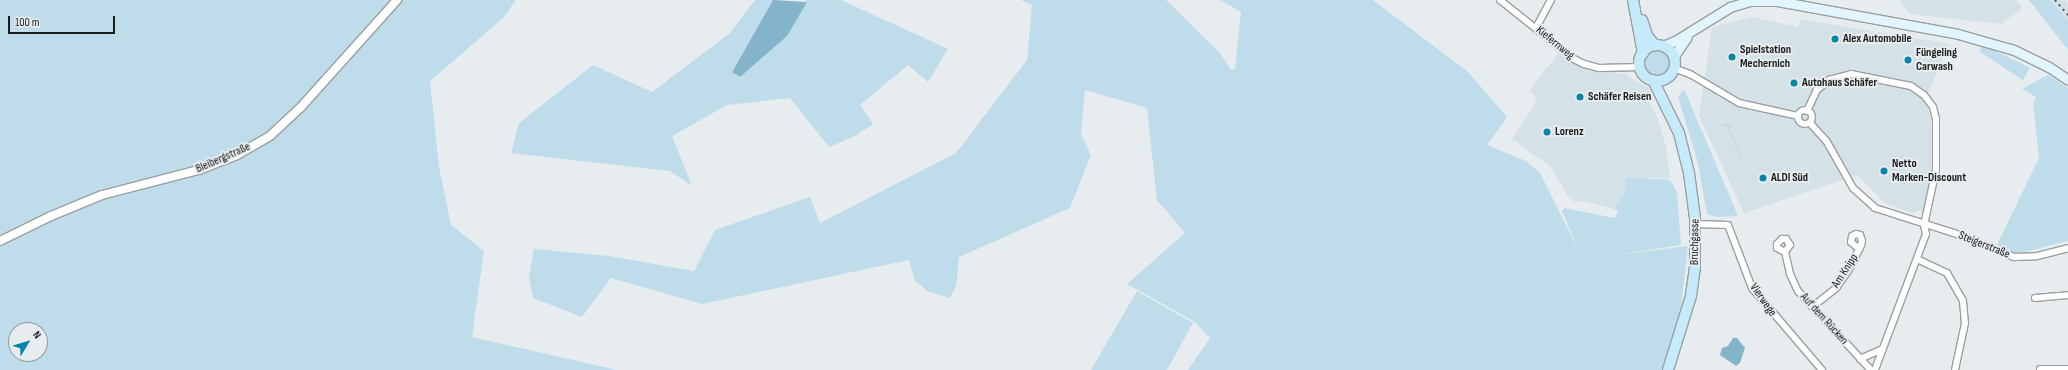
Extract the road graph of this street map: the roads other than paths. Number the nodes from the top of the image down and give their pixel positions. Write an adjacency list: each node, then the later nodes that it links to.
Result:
1 (397, 0): 21 (street, Bleibergstraße)
2 (1500, 0): 5 (street, Kiefernweg)
3 (1550, 0): 5 (street)
4 (1633, 2): 7 (main road); 8 (main road)
5 (1536, 28): 10 (street, Kiefernweg)
6 (1694, 29): 7 (main road); 9 (main road); 14 (main road)
7 (1659, 46): 8 (main road); 9 (main road)
8 (1643, 53): 10 (main road)
9 (1674, 56): 11 (main road)
10 (1640, 67): 13 (main road)
11 (1674, 68): 12 (main road); 17 (street)
12 (1668, 77): 13 (main road); 16 (main road, Bruchgasse)
13 (1653, 80): 16 (main road, Bruchgasse)
14 (2068, 80)
15 (1807, 111): 17 (street); 18 (street); 20 (street, Auf dem Rücken)
16 (1671, 114): 19 (main road, Bruchgasse)
17 (1798, 116): 18 (street)
18 (1810, 123): 20 (street, Steigerstraße)
19 (1696, 224): 33 (main road, Bruchgasse); 34 (street, Vierwege)
20 (1924, 225): 22 (street, Steigerstraße); 25 (street, Auf dem Rücken)
21 (0, 241)
22 (2068, 248)
23 (1859, 249): 28 (street, Am Knipp)
24 (1785, 252): 28 (street, Auf dem Rücken)
25 (1919, 260): 29 (street, Auf dem Rücken); 36 (street)
26 (2068, 295): 27 (street)
27 (2035, 298)
28 (1812, 307): 30 (street, Auf dem Rücken)
29 (1882, 349): 30 (street); 35 (street, Auf dem Rücken)
30 (1860, 359): 35 (street, Auf dem Rücken)
31 (2040, 369): 32 (street)
32 (2068, 369)
33 (1668, 370)
34 (1822, 370)
35 (1872, 370)
36 (1955, 370)

